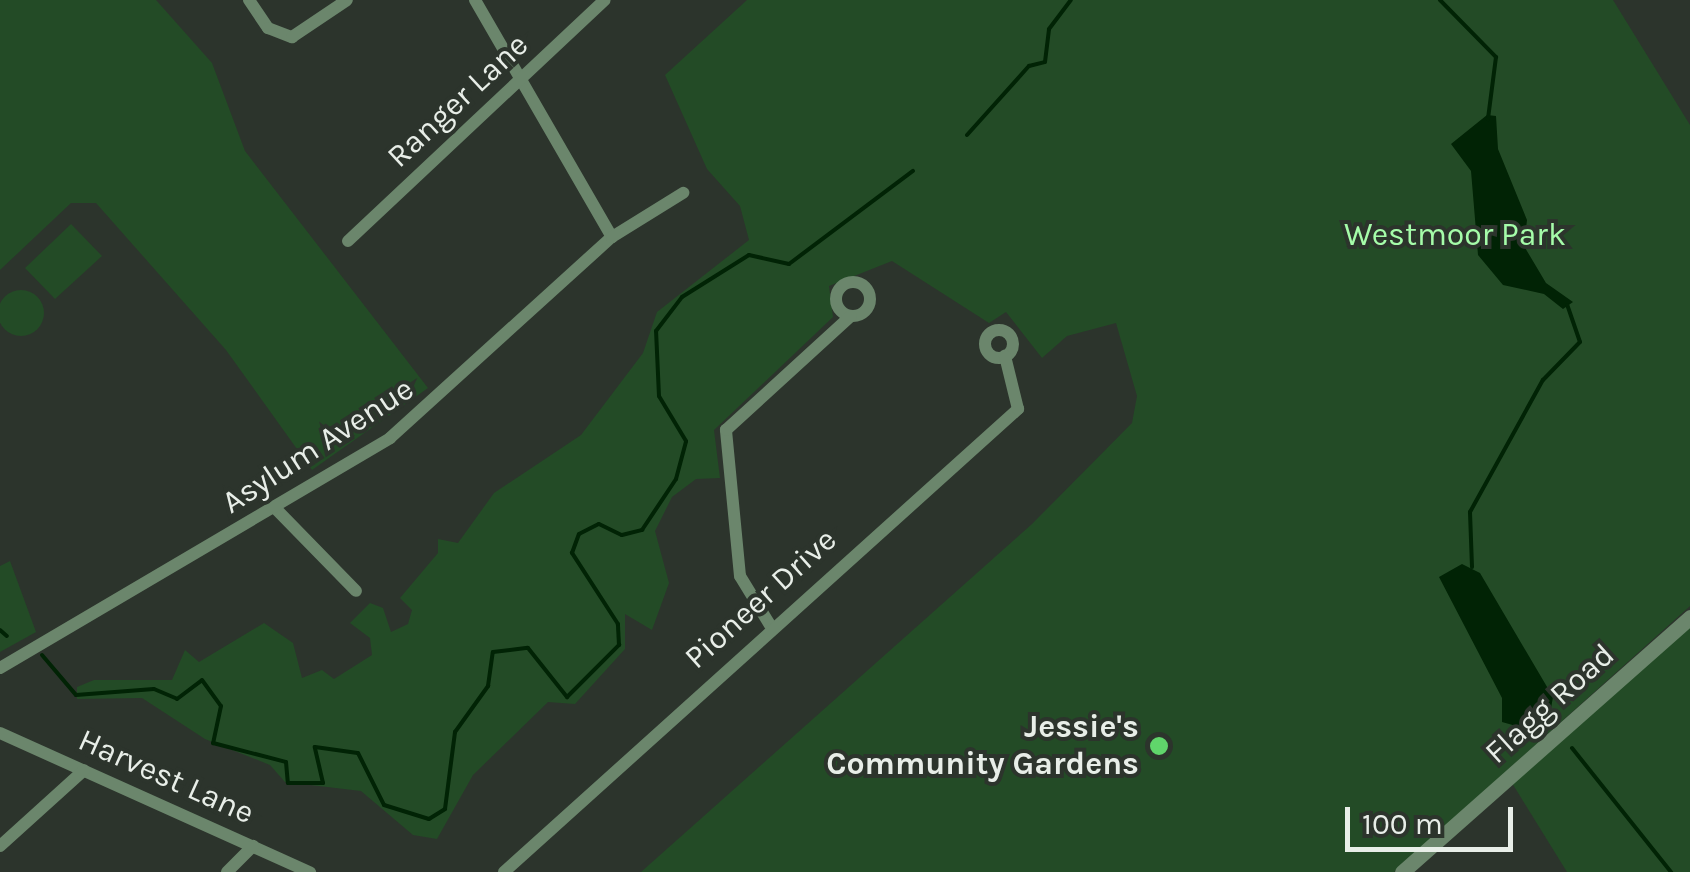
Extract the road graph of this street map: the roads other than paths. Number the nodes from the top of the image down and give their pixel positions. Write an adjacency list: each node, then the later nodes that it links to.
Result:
1 (249, 0): 2 (street)
2 (347, 0)
3 (475, 0): 5 (street)
4 (605, 0): 5 (street, Ranger Lane)
5 (520, 80): 7 (street); 8 (street, Ranger Lane)
6 (683, 193): 7 (street, Asylum Avenue)
7 (612, 237): 11 (street, Asylum Avenue)
8 (348, 241)
9 (852, 316): 14 (street)
10 (1005, 356): 14 (street, Pioneer Drive)
11 (277, 510): 12 (street); 15 (street, Asylum Avenue)
12 (356, 591)
13 (1690, 616): 23 (street, Flagg Road)
14 (770, 625): 22 (street, Pioneer Drive)
15 (0, 668)
16 (0, 733): 17 (street, Harvest Lane)
17 (84, 770): 18 (street); 19 (street, Harvest Lane)
18 (0, 846)
19 (253, 846): 20 (street); 21 (street, Harvest Lane)
20 (227, 872)
21 (310, 872)
22 (504, 872)
23 (1402, 872)

